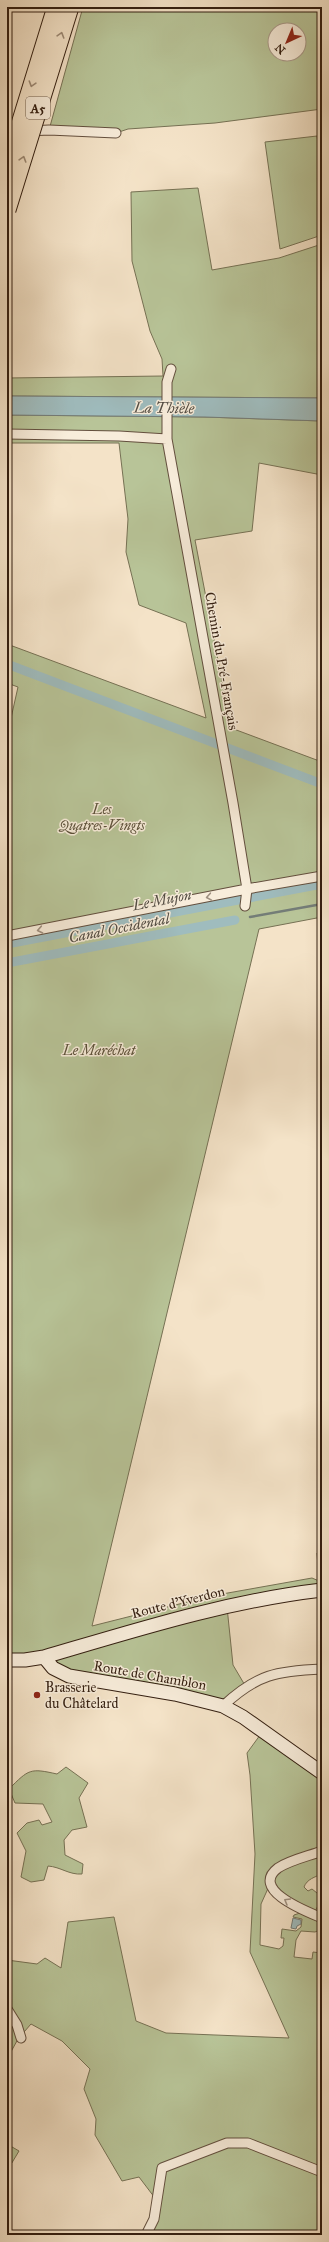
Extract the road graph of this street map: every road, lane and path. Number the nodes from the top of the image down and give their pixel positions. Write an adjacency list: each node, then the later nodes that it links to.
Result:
1 (56, 7): 5 (highway, A5, one-way to 5, bridge)
2 (70, 7): 6 (highway, A5, one-way to 2, bridge)
3 (7, 132): 4 (street)
4 (116, 133)
5 (7, 166)
6 (7, 210)
7 (171, 369): 9 (street, Chemin du Pré-Français)
8 (7, 434): 9 (street)
9 (167, 436): 11 (street, Chemin du Pré-Français)
10 (322, 876): 11 (street)
11 (247, 889): 12 (street, Chemin du Pré-Français); 13 (street, one-way to 13)
12 (245, 906)
13 (7, 936)
14 (322, 1590): 15 (main road, Route d'Yverdon)
15 (44, 1657): 16 (main road); 18 (main road, Route de Chamblon)
16 (7, 1660)
17 (322, 1669): 18 (street)
18 (223, 1706): 19 (main road, Route de Chamblon)
19 (322, 1773)
20 (322, 1851): 21 (street, one-way to 20)
21 (322, 1918)
22 (7, 2009): 23 (street)
23 (21, 2038)
24 (322, 2172): 25 (street)
25 (146, 2235)

